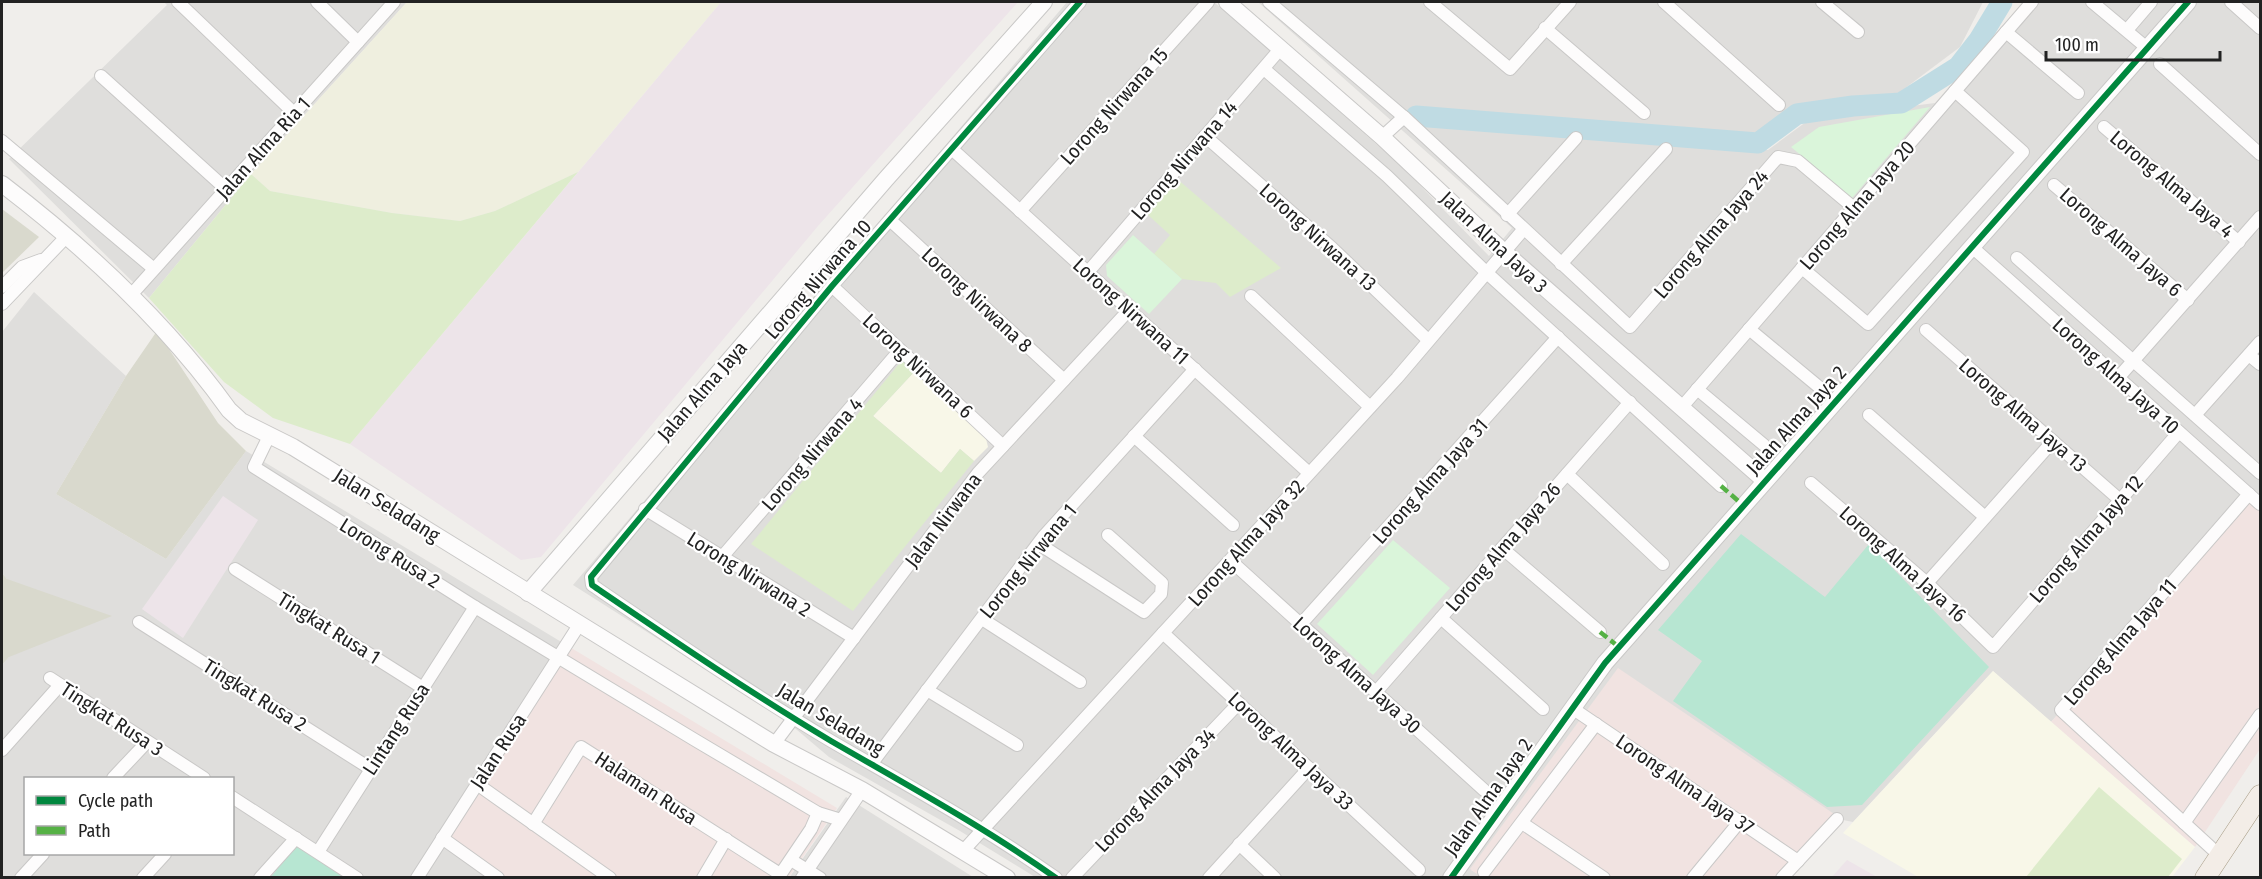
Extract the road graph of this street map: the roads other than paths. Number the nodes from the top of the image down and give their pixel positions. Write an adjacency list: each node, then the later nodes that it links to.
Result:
1 (177, 2): 32 (street)
2 (317, 2): 23 (street)
3 (394, 2): 23 (street, Jalan Alma Ria 1)
4 (1044, 2): 117 (street, Jalan Alma Jaya)
5 (1080, 2): 41 (street, Lorong Nirwana 10)
6 (1208, 2): 47 (street, Lorong Nirwana 15)
7 (1227, 2): 24 (street, Jalan Alma Jaya 3)
8 (1269, 2): 34 (street, Jalan Alma Jaya 3)
9 (1570, 2): 18 (street)
10 (1664, 2): 31 (street)
11 (1822, 2): 21 (street)
12 (2032, 2): 22 (street, Lorong Alma Jaya 20)
13 (2092, 2): 20 (street)
14 (2151, 2): 20 (street)
15 (2188, 2): 25 (street, Jalan Alma Jaya 2)
16 (2231, 2): 19 (street)
17 (1439, 4): 18 (street)
18 (1545, 28): 33 (street)
19 (2260, 28)
20 (2127, 30): 25 (street)
21 (1858, 32)
22 (2006, 32): 29 (street, Lorong Alma Jaya 20); 30 (street)
23 (358, 42): 32 (street, Jalan Alma Ria 1)
24 (1281, 48): 27 (street, Lorong Nirwana 14); 37 (street, Jalan Alma Jaya 3)
25 (2147, 48): 54 (street, Jalan Alma Jaya 2)
26 (2160, 64): 42 (street)
27 (1264, 69): 36 (street, Lorong Nirwana 14); 62 (street, Jalan Alma Jaya 3)
28 (101, 76): 45 (street)
29 (1955, 91): 46 (street, Lorong Alma Jaya 20); 59 (street)
30 (2078, 93)
31 (1779, 105)
32 (294, 113): 45 (street, Jalan Alma Ria 1)
33 (1644, 113)
34 (1404, 117): 37 (street); 48 (street, Jalan Alma Jaya 3)
35 (2104, 127): 53 (street, Lorong Alma Jaya 4)
36 (1205, 136): 61 (street, Lorong Nirwana 14); 74 (street, Lorong Nirwana 13)
37 (1383, 137): 55 (street, Jalan Alma Jaya 3)
38 (1576, 138): 48 (street)
39 (2, 141): 60 (street)
40 (1666, 149): 58 (street)
41 (953, 150): 47 (street, Lorong Nirwana 11); 50 (street, Lorong Nirwana 10)
42 (2260, 154)
43 (2, 184): 52 (street, Jalan Seladang)
44 (2054, 185): 67 (street, Lorong Alma Jaya 6)
45 (226, 189): 60 (street, Jalan Alma Ria 1)
46 (1854, 208): 59 (street, Lorong Alma Jaya 20); 70 (street, Lorong Alma Jaya 24)
47 (1020, 211): 61 (street, Lorong Nirwana 11)
48 (1507, 215): 51 (street, Jalan Alma Jaya 3)
49 (2260, 218): 53 (street)
50 (891, 220): 63 (street, Lorong Nirwana 10); 82 (street, Lorong Nirwana 8)
51 (1523, 230): 55 (street, Lorong Alma Jaya 32); 58 (street, Jalan Alma Jaya 3)
52 (67, 236): 57 (street); 65 (street, Jalan Seladang)
53 (2239, 242): 67 (street)
54 (1972, 247): 81 (street, Lorong Alma Jaya 10); 99 (street, Jalan Alma Jaya 2)
55 (1504, 252): 62 (street, Lorong Alma Jaya 32); 87 (street, Jalan Alma Jaya 3)
56 (2017, 258): 78 (street, Lorong Alma Jaya 10)
57 (41, 260): 64 (street); 68 (street)
58 (1561, 264): 70 (street, Jalan Alma Jaya 3)
59 (1802, 268): 71 (street, Lorong Alma Jaya 20)
60 (154, 269): 65 (street, Jalan Alma Ria 1)
61 (1088, 272): 69 (street, Lorong Nirwana 11)
62 (1487, 273): 73 (street, Jalan Alma Jaya 3); 74 (street, Lorong Alma Jaya 32)
63 (832, 286): 76 (street, Lorong Nirwana 6); 105 (street, Lorong Nirwana 10)
64 (2, 287)
65 (131, 296): 91 (street, Jalan Seladang)
66 (1251, 296): 86 (street)
67 (2188, 300): 78 (street)
68 (2, 304)
69 (1129, 310): 80 (street, Lorong Nirwana 11); 82 (street, Jalan Nirwana)
70 (1630, 327)
71 (1749, 329): 83 (street); 84 (street, Lorong Alma Jaya 20)
72 (1926, 330): 93 (street, Lorong Alma Jaya 13)
73 (1558, 337): 85 (street, Jalan Alma Jaya 3); 122 (street, Lorong Alma Jaya 31)
74 (1428, 340): 86 (street, Lorong Alma Jaya 32)
75 (2260, 342): 77 (street)
76 (900, 350): 95 (street, Lorong Nirwana 6); 111 (street, Lorong Nirwana 4)
77 (2250, 355): 79 (street); 89 (street)
78 (2134, 360): 81 (street); 89 (street, Lorong Alma Jaya 10)
79 (2260, 364)
80 (1195, 369): 92 (street, Lorong Nirwana 1); 96 (street, Lorong Nirwana 11)
81 (2118, 378): 90 (street, Lorong Alma Jaya 10)
82 (1064, 380): 95 (street, Jalan Nirwana)
83 (1819, 387)
84 (1697, 389): 87 (street, Lorong Alma Jaya 20); 94 (street)
85 (1630, 402): 98 (street, Lorong Alma Jaya 26); 101 (street, Jalan Alma Jaya 3)
86 (1370, 407): 96 (street, Lorong Alma Jaya 32)
87 (1681, 408): 99 (street, Jalan Alma Jaya 3)
88 (1869, 415): 106 (street)
89 (2195, 415): 97 (street, Lorong Alma Jaya 10)
90 (2179, 432): 102 (street, Lorong Alma Jaya 10); 103 (street, Lorong Alma Jaya 12)
91 (270, 434): 117 (street, Jalan Seladang); 118 (street, Lorong Rusa 2)
92 (1134, 436): 107 (street); 109 (street, Lorong Nirwana 1)
93 (2053, 441): 103 (street, Lorong Alma Jaya 13); 106 (street)
94 (1764, 445)
95 (1003, 446): 126 (street, Jalan Nirwana)
96 (1309, 473): 112 (street, Lorong Alma Jaya 32)
97 (2260, 473)
98 (1567, 474): 110 (street, Lorong Alma Jaya 26); 113 (street)
99 (1764, 480): 134 (street, Jalan Alma Jaya 2)
100 (1811, 483): 115 (street, Lorong Alma Jaya 16)
101 (1722, 486)
102 (2249, 494): 104 (street, Lorong Alma Jaya 10); 158 (street, Lorong Alma Jaya 11)
103 (2120, 500): 127 (street, Lorong Alma Jaya 12)
104 (2260, 504)
105 (645, 509): 111 (street, Lorong Nirwana 2); 116 (street, Lorong Nirwana 10)
106 (1985, 517): 115 (street)
107 (1233, 525)
108 (1108, 534): 109 (street)
109 (1039, 544): 120 (street, Lorong Nirwana 1)
110 (1502, 548): 119 (street, Lorong Alma Jaya 26); 124 (street)
111 (722, 557): 126 (street, Lorong Nirwana 2)
112 (1231, 561): 122 (street, Lorong Alma Jaya 30); 125 (street, Lorong Alma Jaya 32)
113 (1663, 564)
114 (235, 568): 130 (street, Tingkat Rusa 1)
115 (1927, 583): 127 (street, Lorong Alma Jaya 16)
116 (592, 585): 137 (street, Jalan Seladang)
117 (528, 593): 123 (street, Jalan Seladang)
118 (475, 607): 128 (street, Lorong Rusa 2); 130 (street, Lintang Rusa)
119 (1441, 618): 132 (street, Lorong Alma Jaya 26); 135 (street)
120 (982, 619): 129 (street); 131 (street, Lorong Nirwana 1)
121 (139, 622): 145 (street, Tingkat Rusa 2)
122 (1301, 624): 132 (street, Lorong Alma Jaya 30)
123 (579, 625): 128 (street, Jalan Rusa); 140 (street, Jalan Seladang)
124 (1600, 632)
125 (1163, 633): 133 (street, Lorong Alma Jaya 33); 160 (street, Lorong Alma Jaya 32)
126 (854, 638): 137 (street, Jalan Nirwana)
127 (1993, 647)
128 (559, 657): 148 (street, Jalan Rusa); 153 (street)
129 (1080, 682)
130 (423, 688): 145 (street, Lintang Rusa)
131 (927, 690): 141 (street); 143 (street, Lorong Nirwana 1)
132 (1376, 692): 150 (street, Lorong Alma Jaya 30)
133 (1239, 703): 144 (street, Lorong Alma Jaya 33); 187 (street, Lorong Alma Jaya 34)
134 (1572, 708): 138 (street, Lorong Alma Jaya 37); 190 (street, Jalan Alma Jaya 2)
135 (1543, 709)
136 (2260, 715): 158 (street)
137 (795, 717): 140 (street, Jalan Nirwana); 143 (street, Jalan Seladang)
138 (1596, 724): 156 (street, Lorong Alma Jaya 37); 157 (street)
139 (147, 742): 142 (street, Tingkat Rusa 3); 146 (street); 147 (street, Tingkat Rusa 3)
140 (774, 744): 149 (street, Jalan Seladang)
141 (1017, 745)
142 (2, 750)
143 (872, 763): 160 (street, Jalan Seladang)
144 (1309, 768): 164 (street); 172 (street, Lorong Alma Jaya 33)
145 (371, 769): 166 (street, Lintang Rusa)
146 (114, 777)
147 (202, 777)
148 (477, 784): 159 (street); 162 (street, Jalan Rusa)
149 (862, 790): 155 (street); 165 (street, Jalan Seladang)
150 (1484, 790)
151 (2260, 795): 169 (main road)
152 (234, 798): 161 (street)
153 (818, 813): 155 (street); 170 (street)
154 (1837, 819): 171 (street)
155 (841, 820): 174 (street)
156 (1741, 820): 171 (street, Lorong Alma Jaya 37); 192 (street)
157 (1522, 823): 173 (street); 191 (street)
158 (2184, 823): 169 (street, Lorong Alma Jaya 11)
159 (533, 824): 163 (street, Halaman Rusa); 182 (street)
160 (983, 830): 165 (street, Lorong Alma Jaya 32); 186 (street, Jalan Seladang)
161 (296, 838): 166 (street); 178 (street)
162 (442, 838): 180 (street, Jalan Rusa); 181 (street)
163 (726, 840): 175 (street, Halaman Rusa); 183 (street)
164 (1239, 844): 188 (street); 189 (street)
165 (963, 851): 185 (street, Jalan Seladang)
166 (318, 852): 179 (street)
167 (42, 855): 176 (street)
168 (164, 855): 177 (street)
169 (2219, 855): 194 (main road)
170 (791, 860): 174 (street); 175 (street)
171 (1798, 861): 193 (street)
172 (1419, 870)
173 (1484, 872)
174 (805, 874): 184 (street)
175 (779, 876)
176 (21, 878)
177 (143, 878)
178 (260, 878)
179 (357, 878)
180 (417, 878)
181 (498, 878)
182 (610, 878)
183 (703, 878)
184 (820, 878)
185 (1007, 878)
186 (1056, 878)
187 (1072, 878)
188 (1209, 878)
189 (1275, 878)
190 (1451, 878)
191 (1604, 878)
192 (1693, 878)
193 (1782, 878)
194 (2205, 878)

